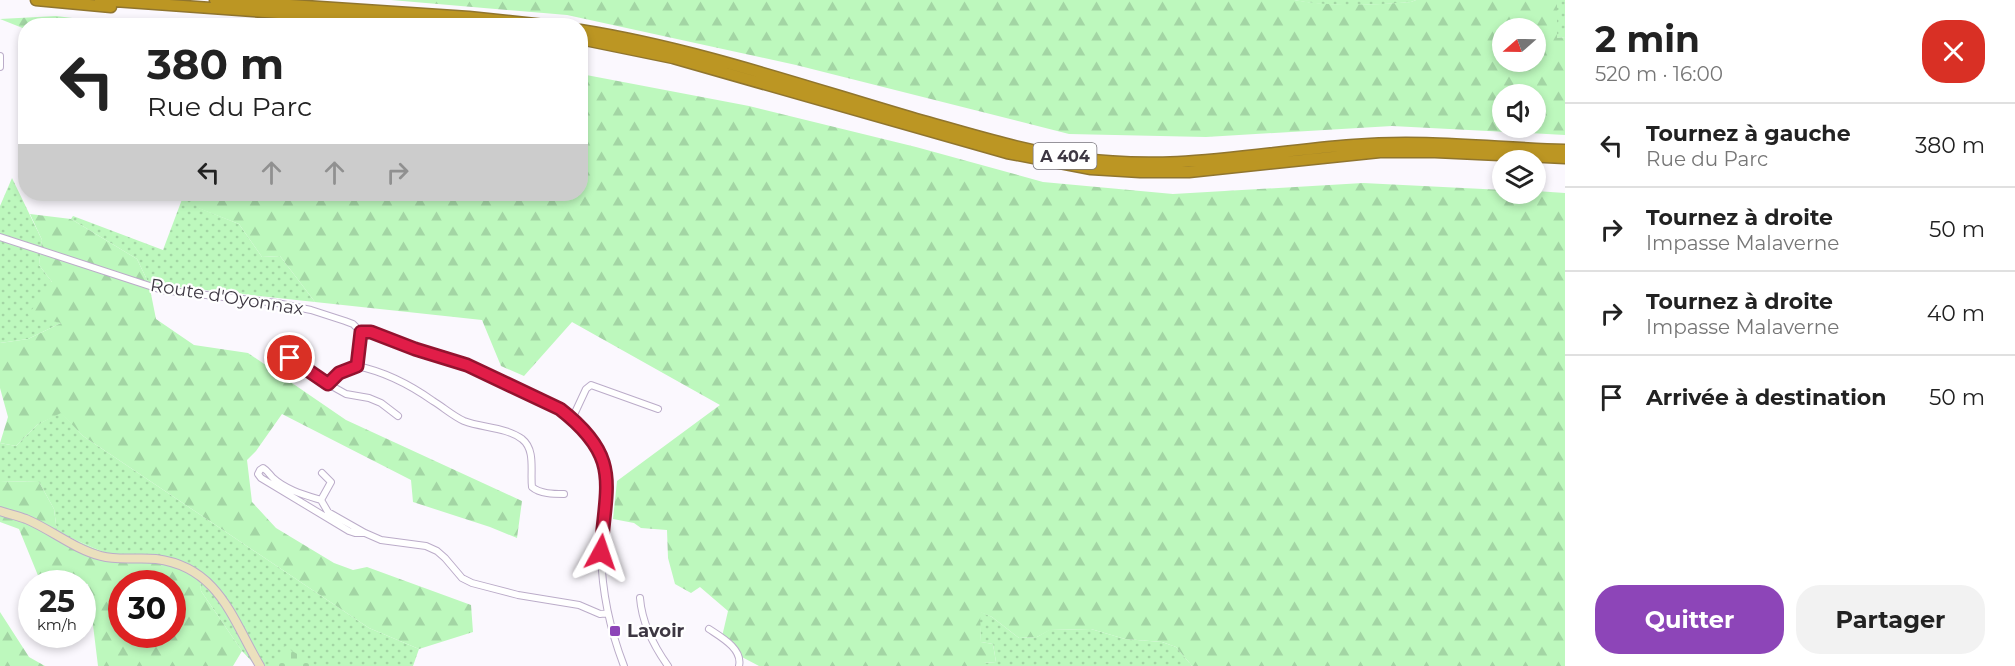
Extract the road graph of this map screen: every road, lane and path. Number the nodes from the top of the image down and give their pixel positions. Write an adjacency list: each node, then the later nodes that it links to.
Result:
1 (36, 0): 3 (highway)
2 (100, 0): 3 (highway)
3 (214, 4): 4 (highway); 5 (highway)
4 (371, 18)
5 (472, 18)
6 (588, 31): 10 (highway, A 404)
7 (588, 40): 11 (highway, A 404)
8 (0, 56): 9 (street)
9 (0, 67)
10 (1565, 150)
11 (1565, 158)
12 (0, 237): 13 (street, Route d'Oyonnax)
13 (361, 332): 15 (street); 19 (street, Route d'Oyonnax)
14 (290, 358): 16 (street)
15 (357, 366): 16 (street); 21 (street)
16 (328, 384): 18 (street)
17 (657, 409): 19 (street)
18 (398, 416)
19 (572, 419): 26 (street, Route d'Oyonnax)
20 (322, 472): 22 (street)
21 (564, 495)
22 (321, 500): 24 (street); 24 (street)
23 (0, 511): 28 (street)
24 (365, 533): 26 (street)
25 (640, 598): 30 (street)
26 (608, 614): 29 (street, Route d'Oyonnax)
27 (709, 629): 31 (street)
28 (260, 666)
29 (624, 666)
30 (668, 666)
31 (739, 666)

